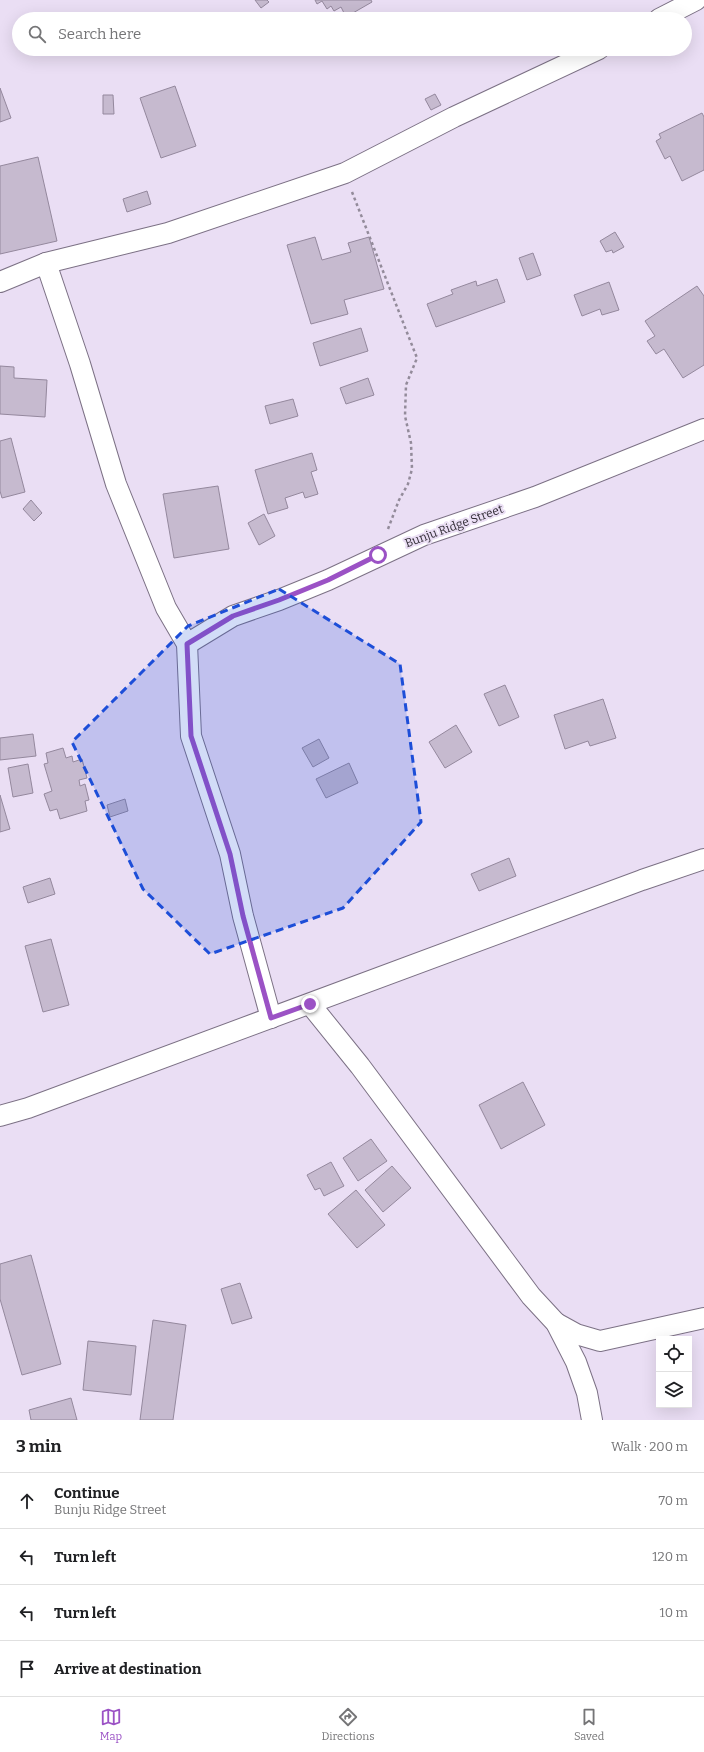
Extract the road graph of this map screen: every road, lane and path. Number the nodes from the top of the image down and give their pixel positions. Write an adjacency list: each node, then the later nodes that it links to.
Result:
1 (696, 0): 2 (street)
2 (673, 12)
3 (584, 56): 4 (street)
4 (345, 173): 5 (street); 8 (path)
5 (46, 263): 6 (street); 9 (street)
6 (0, 282)
7 (704, 429): 8 (street, Bunju Ridge Street)
8 (378, 555): 9 (street, Bunju Ridge Street)
9 (187, 644): 12 (street)
10 (704, 859): 11 (street)
11 (310, 1004): 12 (street); 15 (street)
12 (271, 1018): 13 (street)
13 (0, 1116)
14 (704, 1318): 15 (street)
15 (556, 1323): 16 (street)
16 (592, 1420)

